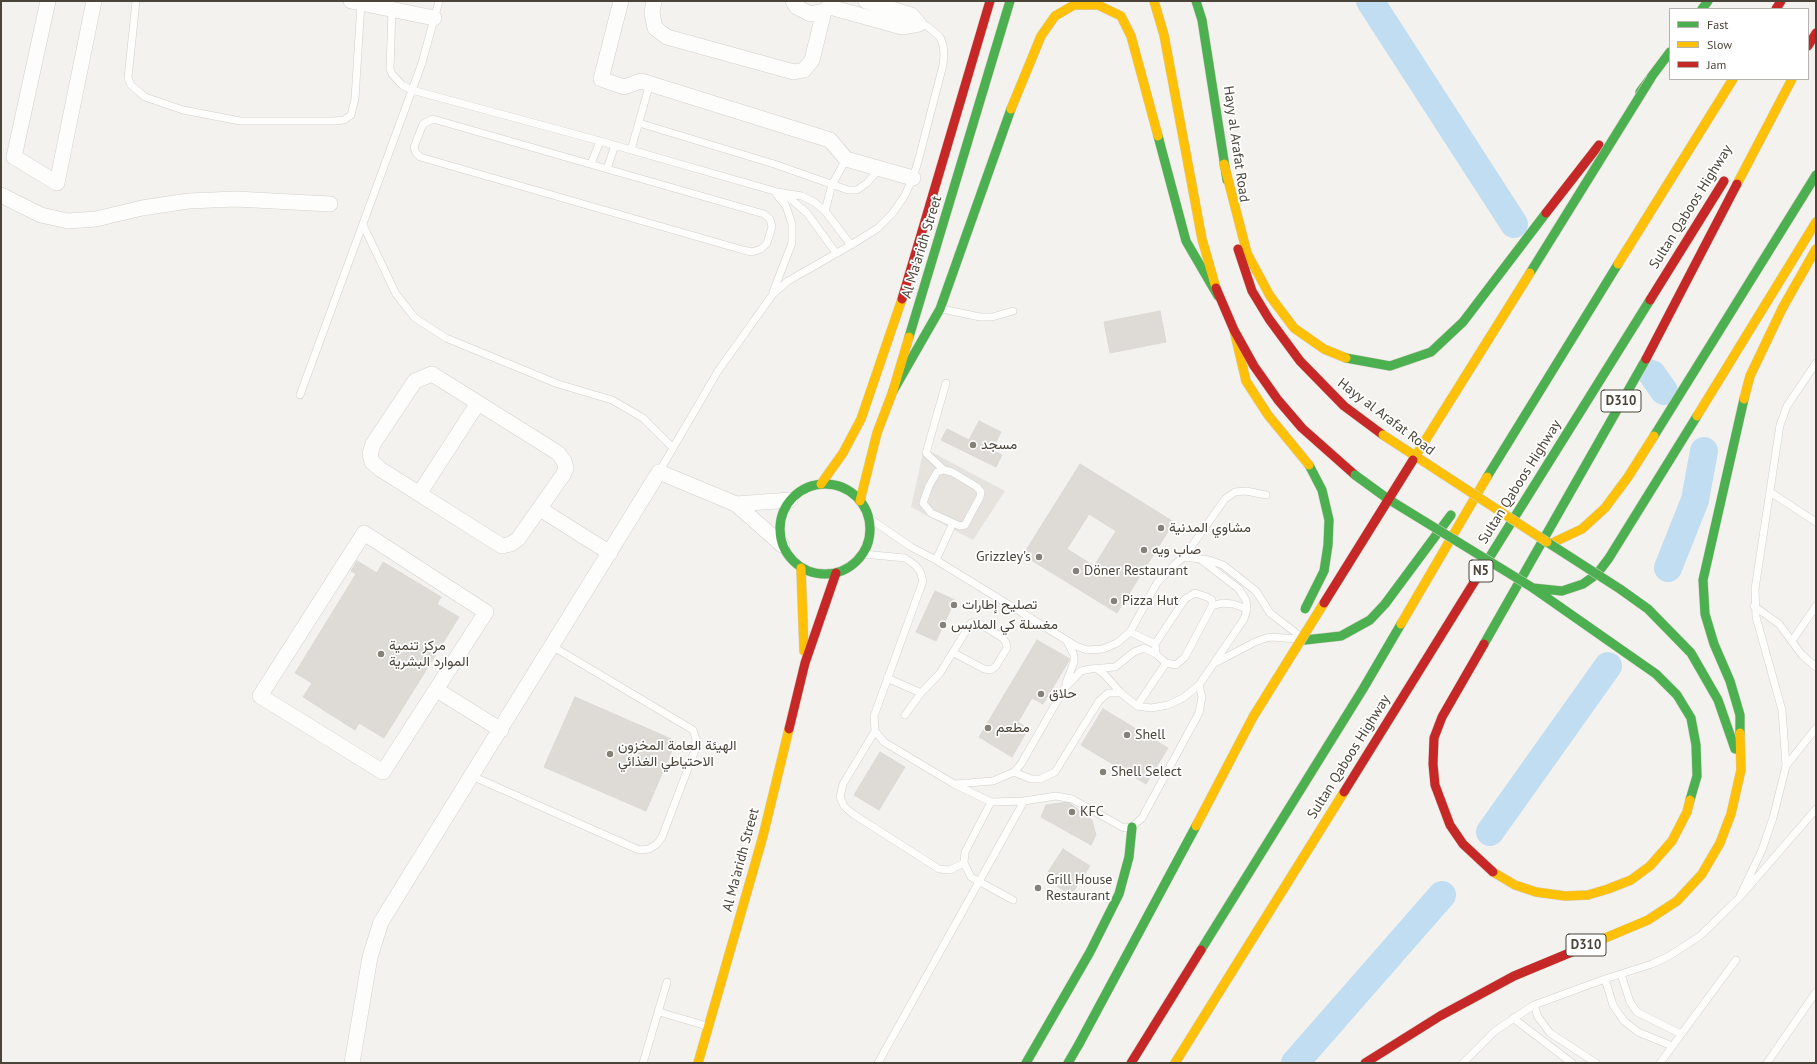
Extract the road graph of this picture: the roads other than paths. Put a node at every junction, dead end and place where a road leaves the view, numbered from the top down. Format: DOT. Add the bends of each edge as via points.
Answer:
graph roads {
  1 [pos="48,1"];
  2 [pos="94,1"];
  3 [pos="136,1"];
  4 [pos="438,1"];
  5 [pos="621,1"];
  6 [pos="654,1"];
  7 [pos="793,1"];
  8 [pos="866,1"];
  9 [pos="990,1"];
  10 [pos="1010,1"];
  11 [pos="1154,1"];
  12 [pos="1196,1"];
  13 [pos="356,2"];
  14 [pos="829,6"];
  15 [pos="392,9"];
  16 [pos="434,18"];
  17 [pos="919,24"];
  18 [pos="1815,35"];
  19 [pos="1809,45"];
  20 [pos="1669,53"];
  21 [pos="1651,78"];
  22 [pos="1732,80"];
  23 [pos="1787,80"];
  24 [pos="1791,80"];
  25 [pos="650,84"];
  26 [pos="412,90"];
  27 [pos="639,123"];
  28 [pos="600,140"];
  29 [pos="615,145"];
  30 [pos="1745,147"];
  31 [pos="631,150"];
  32 [pos="846,158"];
  33 [pos="591,164"];
  34 [pos="1224,164"];
  35 [pos="880,168"];
  36 [pos="607,169"];
  37 [pos="1728,174"];
  38 [pos="1816,175"];
  39 [pos="913,178"];
  40 [pos="832,185"];
  41 [pos="774,192"];
  42 [pos="1,195"];
  43 [pos="330,204"];
  44 [pos="824,211"];
  45 [pos="1816,222"];
  46 [pos="363,225"];
  47 [pos="851,245"];
  48 [pos="1816,249"];
  49 [pos="836,253"];
  50 [pos="773,294"];
  51 [pos="1218,296"];
  52 [pos="940,309"];
  53 [pos="1013,312"];
  54 [pos="1234,330"];
  55 [pos="1816,364"];
  56 [pos="946,383"];
  57 [pos="893,391"];
  58 [pos="300,395"];
  59 [pos="478,404"];
  60 [pos="1505,446"];
  61 [pos="673,448"];
  62 [pos="1416,458"];
  63 [pos="944,470"];
  64 [pos="659,472"];
  65 [pos="821,484"];
  66 [pos="1770,492"];
  67 [pos="419,494"];
  68 [pos="1266,495"];
  69 [pos="1388,498"];
  70 [pos="790,500"];
  71 [pos="860,501"];
  72 [pos="736,504"];
  73 [pos="540,509"];
  74 [pos="869,518"];
  75 [pos="1816,522"];
  76 [pos="954,523"];
  77 [pos="1550,544"];
  78 [pos="782,545"];
  79 [pos="610,553"];
  80 [pos="862,554"];
  81 [pos="1184,557"];
  82 [pos="1199,558"];
  83 [pos="936,560"];
  84 [pos="801,568"];
  85 [pos="836,573"];
  86 [pos="1597,574"];
  87 [pos="1533,588"];
  88 [pos="1212,606"];
  89 [pos="1754,606"];
  90 [pos="1816,606"];
  91 [pos="1247,609"];
  92 [pos="1130,632"];
  93 [pos="1305,640"];
  94 [pos="1067,641"];
  95 [pos="1792,641"];
  96 [pos="1155,644"];
  97 [pos="552,646"];
  98 [pos="954,653"];
  99 [pos="1156,654"];
  100 [pos="805,663"];
  101 [pos="1166,663"];
  102 [pos="1214,663"];
  103 [pos="1816,667"];
  104 [pos="1097,669"];
  105 [pos="887,678"];
  106 [pos="1199,685"];
  107 [pos="1064,688"];
  108 [pos="438,690"];
  109 [pos="921,693"];
  110 [pos="1121,693"];
  111 [pos="1137,706"];
  112 [pos="905,714"];
  113 [pos="1253,717"];
  114 [pos="1816,728"];
  115 [pos="501,730"];
  116 [pos="875,731"];
  117 [pos="1786,766"];
  118 [pos="1741,770"];
  119 [pos="1014,772"];
  120 [pos="472,776"];
  121 [pos="954,784"];
  122 [pos="1024,801"];
  123 [pos="991,802"];
  124 [pos="1816,809"];
  125 [pos="1132,827"];
  126 [pos="964,863"];
  127 [pos="979,881"];
  128 [pos="1739,898"];
  129 [pos="1014,900"];
  130 [pos="1736,960"];
  131 [pos="1621,974"];
  132 [pos="1605,979"];
  133 [pos="667,982"];
  134 [pos="1816,992"];
  135 [pos="1534,1005"];
  136 [pos="659,1012"];
  137 [pos="1512,1018"];
  138 [pos="709,1027"];
  139 [pos="1681,1034"];
  140 [pos="1558,1040"];
  141 [pos="1672,1046"];
  142 [pos="1552,1048"];
  143 [pos="352,1063"];
  144 [pos="643,1063"];
  145 [pos="698,1063"];
  146 [pos="878,1063"];
  147 [pos="1026,1063"];
  148 [pos="1068,1063"];
  149 [pos="1131,1063"];
  150 [pos="1175,1063"];
  151 [pos="1365,1063"];
  152 [pos="1463,1063"];
  153 [pos="1572,1063"];
  154 [pos="1596,1063"];
  155 [pos="1660,1063"];
  156 [pos="1767,1063"];
  1 -- 2 [label="street" via="14,158 57,183"];
  3 -- 13 [label="lane" via="128,78 131,85 145,97 183,110 240,121 334,121 344,120 351,115 355,99"];
  4 -- 16 [label="lane"];
  5 -- 25 [label="street" via="601,79 624,87 641,81"];
  6 -- 14 [label="street" via="652,13 655,28 667,37 794,72 804,70 812,60"];
  7 -- 14 [label="street" via="797,7 810,14"];
  8 -- 17 [label="street" via="911,15"];
  9 -- 65 [label="main road, Al Ma'aridh Street" via="895,321 861,419 843,453"];
  10 -- 57 [label="main road, Al Ma'aridh Street"];
  11 -- 51 [label="main road, D310" via="1164,35 1202,239"];
  12 -- 34 [label="main road, Hayy al Arafat Road" via="1213,82"];
  13 -- 15 [label="street"];
  14 -- 17 [label="street" via="902,27"];
  15 -- 16 [label="street"];
  15 -- 26 [label="lane" via="390,69 402,85"];
  16 -- 26 [label="lane"];
  17 -- 39 [label="lane" via="931,28 940,37 944,55"];
  18 -- 19 [label="main road"];
  20 -- 21 [label="main road"];
  21 -- 34 [label="main road" via="1463,322 1431,352 1390,366 1344,357 1324,349 1294,328 1270,296 1248,253"];
  21 -- 62 [label="main road, bridge"];
  22 -- 60 [label="main road, Sultan Qaboos Highway"];
  23 -- 30 [label="main road, Sultan Qaboos Highway"];
  24 -- 87 [label="main road, D310" via="1657,339 1442,717 1434,738 1435,785 1448,820 1463,844 1478,860 1492,872 1515,885 1565,896 1588,895 1631,880 1650,866 1672,841 1687,812 1697,776 1696,745 1691,718 1677,695 1656,674"];
  25 -- 27 [label="lane"];
  25 -- 32 [label="street" via="830,140"];
  26 -- 28 [label="lane"];
  26 -- 46 [label="lane"];
  27 -- 31 [label="lane"];
  27 -- 40 [label="lane" via="774,164"];
  28 -- 29 [label="lane"];
  28 -- 33 [label="lane"];
  29 -- 31 [label="lane"];
  29 -- 36 [label="lane"];
  31 -- 41 [label="lane"];
  32 -- 35 [label="street"];
  32 -- 40 [label="lane"];
  33 -- 36 [label="lane"];
  33 -- 36 [label="lane" via="433,119 423,124 414,147 416,153 426,159 743,250 752,252 761,249 767,243 772,227 770,219 764,214"];
  34 -- 62 [label="main road, Hayy al Arafat Road, bridge" via="1239,256 1252,291 1269,319 1300,360 1344,406"];
  35 -- 39 [label="street"];
  35 -- 40 [label="lane" via="867,184 857,190"];
  37 -- 150 [label="main road, Sultan Qaboos Highway / N5"];
  38 -- 77 [label="main road" via="1628,477 1605,508 1582,529"];
  39 -- 47 [label="lane" via="892,214 878,228"];
  40 -- 44 [label="lane"];
  41 -- 44 [label="lane" via="802,196"];
  41 -- 49 [label="lane" via="792,200 807,213"];
  41 -- 50 [label="lane" via="786,206 792,224 792,243"];
  42 -- 43 [label="street" via="41,215 68,221 96,219 188,201 236,199"];
  44 -- 47 [label="lane"];
  45 -- 86 [label="main road" via="1614,551"];
  46 -- 58 [label="lane"];
  46 -- 61 [label="lane" via="396,294 415,318 446,338 558,384 612,400 643,418"];
  47 -- 49 [label="lane"];
  48 -- 118 [label="main road" via="1783,307 1750,376 1703,580 1705,614 1740,714"];
  49 -- 50 [label="lane" via="788,281"];
  50 -- 61 [label="lane" via="718,371"];
  51 -- 52 [label="main road" via="1186,241 1131,36 1120,16 1098,5 1074,5 1055,16 1041,36 1013,104"];
  51 -- 54 [label="main road, D310"];
  52 -- 53 [label="lane" via="980,317"];
  52 -- 57 [label="main road"];
  54 -- 69 [label="main road, D310, bridge" via="1254,366 1302,428 1355,475"];
  54 -- 113 [label="main road, bridge" via="1246,381 1268,415 1308,464 1322,490 1329,520 1324,571"];
  55 -- 66 [label="lane" via="1792,398 1783,416"];
  56 -- 63 [label="lane" via="926,453"];
  57 -- 71 [label="main road, Al Ma'aridh Street" via="877,433"];
  59 -- 67 [label="street"];
  59 -- 67 [label="street" via="432,374 423,376 415,381 373,444 370,454 372,462"];
  59 -- 73 [label="street" via="558,453 564,461 566,468 563,475"];
  60 -- 93 [label="main road" via="1385,604 1370,620 1341,636"];
  60 -- 149 [label="main road, Sultan Qaboos Highway" via="1363,689"];
  61 -- 64 [label="lane"];
  62 -- 69 [label="main road, bridge"];
  62 -- 77 [label="main road, Hayy al Arafat Road, bridge"];
  63 -- 76 [label="lane" via="937,472 923,503 932,513"];
  63 -- 76 [label="lane" via="952,472 981,492 965,525"];
  64 -- 72 [label="street"];
  64 -- 79 [label="street"];
  65 -- 70 [label="main road" via="810,486"];
  65 -- 71 [label="main road" via="843,488 853,493"];
  66 -- 75 [label="lane"];
  66 -- 89 [label="lane"];
  67 -- 73 [label="street" via="502,546 518,539"];
  68 -- 81 [label="lane" via="1246,491 1235,492 1225,499"];
  69 -- 87 [label="main road, D310, bridge"];
  69 -- 113 [label="main road, bridge"];
  70 -- 72 [label="street"];
  70 -- 78 [label="main road" via="780,521"];
  71 -- 74 [label="main road"];
  72 -- 78 [label="street"];
  73 -- 79 [label="street"];
  74 -- 80 [label="main road" via="869,537"];
  74 -- 83 [label="lane" via="911,547"];
  76 -- 83 [label="lane"];
  77 -- 86 [label="main road, Hayy al Arafat Road, bridge"];
  78 -- 84 [label="main road" via="793,562"];
  79 -- 97 [label="street"];
  80 -- 85 [label="main road" via="855,563"];
  80 -- 105 [label="lane" via="904,558 920,571 923,581"];
  81 -- 82 [label="lane"];
  81 -- 92 [label="lane" via="1157,583"];
  82 -- 91 [label="lane" via="1239,589 1246,600"];
  82 -- 93 [label="lane" via="1223,565 1240,578 1256,591 1270,613"];
  83 -- 94 [label="lane"];
  84 -- 85 [label="main road" via="818,574"];
  84 -- 100 [label="main road, Al Ma'aridh Street"];
  85 -- 100 [label="main road, Al Ma'aridh Street"];
  86 -- 87 [label="main road" via="1582,584 1562,591"];
  86 -- 118 [label="main road, Hayy al Arafat Road, bridge" via="1648,609 1691,653 1718,700"];
  88 -- 91 [label="lane" via="1222,603"];
  88 -- 96 [label="lane" via="1212,600 1195,592 1185,599"];
  88 -- 101 [label="lane" via="1185,658 1176,665"];
  89 -- 95 [label="lane" via="1778,624"];
  89 -- 117 [label="lane" via="1782,710"];
  90 -- 95 [label="lane"];
  91 -- 102 [label="lane" via="1244,619"];
  92 -- 94 [label="lane" via="1117,643 1103,649 1087,650"];
  92 -- 96 [label="lane"];
  93 -- 102 [label="lane" via="1269,637"];
  94 -- 107 [label="lane" via="1074,655 1074,662"];
  95 -- 103 [label="lane" via="1802,655"];
  96 -- 99 [label="lane"];
  97 -- 115 [label="street"];
  97 -- 120 [label="lane" via="693,730 696,739 695,750 662,838 649,849 639,850"];
  98 -- 98 [label="lane" via="984,669 991,670 1007,648 1003,638 977,622 971,623 967,628"];
  98 -- 109 [label="lane"];
  99 -- 101 [label="lane"];
  99 -- 104 [label="lane" via="1144,648 1134,652 1115,667"];
  100 -- 138 [label="main road, Al Ma'aridh Street" via="763,836"];
  101 -- 111 [label="lane"];
  102 -- 106 [label="lane"];
  104 -- 107 [label="lane" via="1081,671"];
  104 -- 110 [label="lane"];
  105 -- 109 [label="lane"];
  105 -- 116 [label="lane" via="874,716"];
  106 -- 111 [label="lane" via="1183,698 1168,704 1151,708"];
  106 -- 125 [label="lane" via="1202,697 1199,714 1142,818"];
  107 -- 119 [label="lane"];
  108 -- 108 [label="street" via="383,772 260,696 364,532 486,612"];
  108 -- 115 [label="street"];
  109 -- 112 [label="lane"];
  110 -- 111 [label="lane"];
  110 -- 119 [label="lane" via="1108,694 1099,701 1055,772 1040,779 1031,779"];
  113 -- 148 [label="main road, bridge"];
  114 -- 117 [label="lane"];
  115 -- 120 [label="street"];
  116 -- 121 [label="lane" via="884,742"];
  116 -- 126 [label="lane" via="842,784 840,797 844,806 939,869 950,870"];
  117 -- 128 [label="lane" via="1762,850"];
  118 -- 151 [label="main road, D310" via="1731,814 1720,843 1702,874 1677,901 1648,920 1514,976 1440,1016"];
  119 -- 121 [label="lane" via="993,781"];
  120 -- 143 [label="street" via="381,922 370,957"];
  121 -- 123 [label="lane"];
  122 -- 123 [label="lane"];
  122 -- 125 [label="lane" via="1056,796 1072,799 1124,828"];
  122 -- 127 [label="lane"];
  123 -- 126 [label="lane" via="965,852"];
  124 -- 128 [label="lane"];
  125 -- 147 [label="main road" via="1129,857 1119,894 1090,952"];
  126 -- 127 [label="lane" via="971,876"];
  127 -- 129 [label="lane"];
  127 -- 146 [label="lane"];
  128 -- 131 [label="lane" via="1700,936 1685,946 1652,964"];
  130 -- 139 [label="lane"];
  131 -- 132 [label="lane"];
  131 -- 139 [label="lane" via="1630,1002 1637,1012"];
  132 -- 135 [label="lane"];
  132 -- 141 [label="lane" via="1613,1005 1624,1021 1638,1032"];
  133 -- 136 [label="lane"];
  134 -- 156 [label="lane"];
  135 -- 137 [label="lane"];
  135 -- 140 [label="lane" via="1543,1025"];
  136 -- 138 [label="lane"];
  136 -- 144 [label="lane"];
  137 -- 142 [label="lane"];
  137 -- 152 [label="lane" via="1490,1035"];
  138 -- 145 [label="main road, Al Ma'aridh Street"];
  139 -- 141 [label="lane"];
  140 -- 142 [label="lane"];
  140 -- 154 [label="lane"];
  141 -- 155 [label="lane"];
  142 -- 153 [label="lane"];
}
